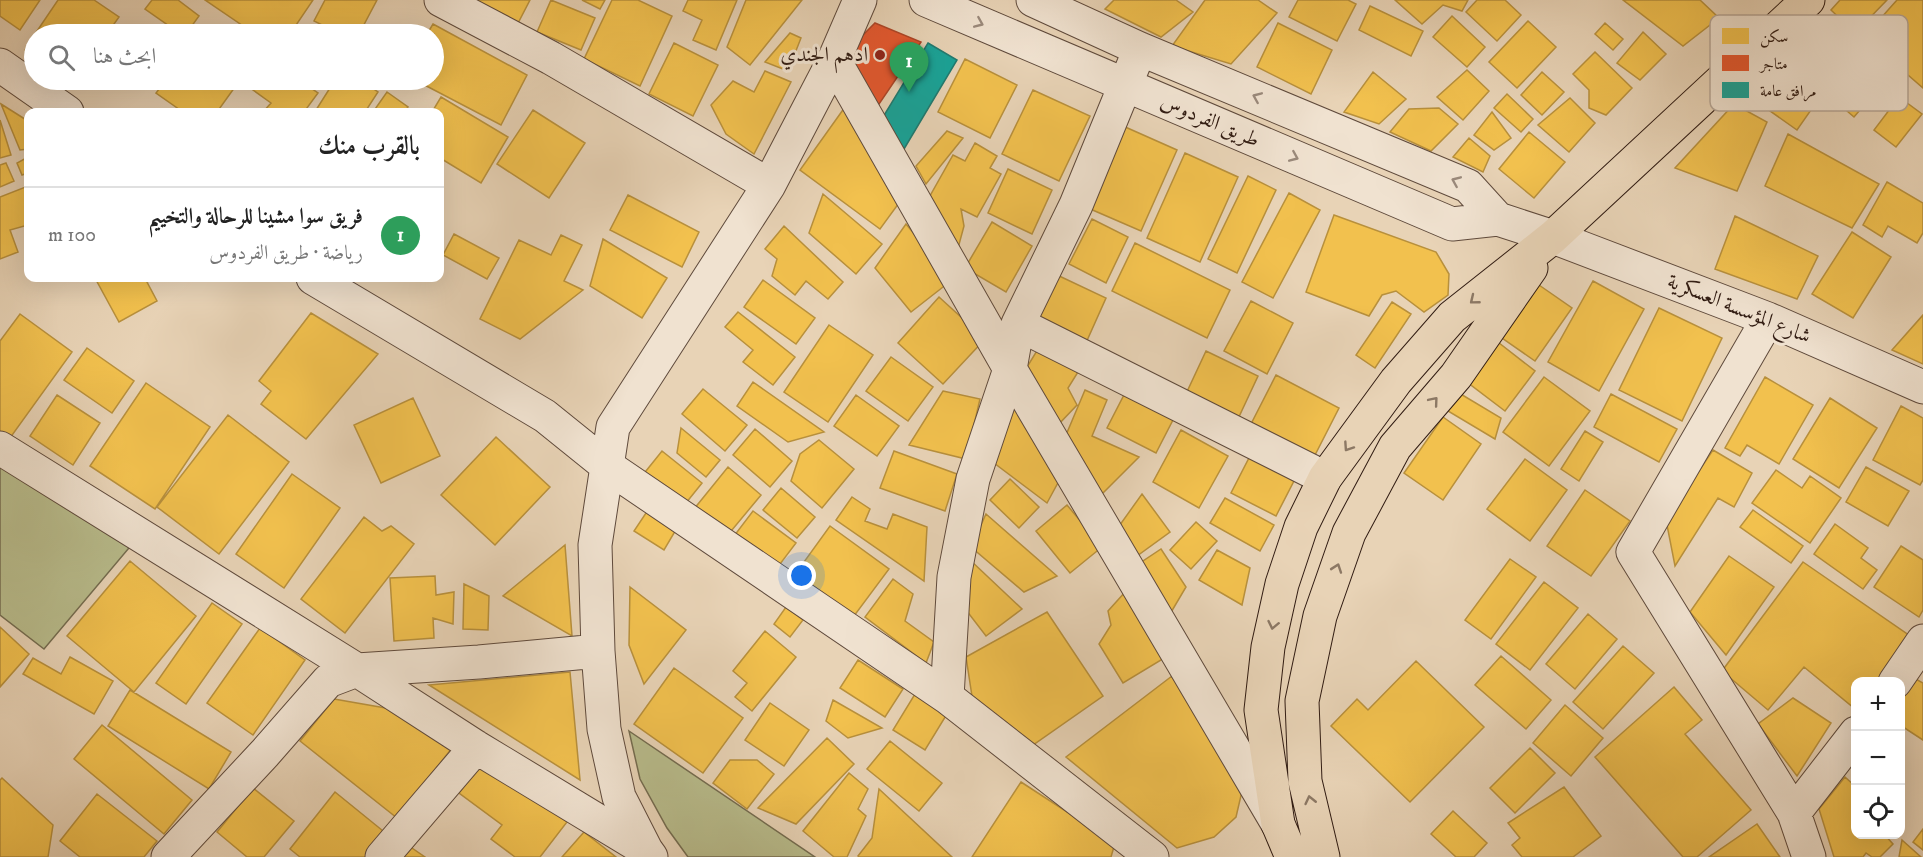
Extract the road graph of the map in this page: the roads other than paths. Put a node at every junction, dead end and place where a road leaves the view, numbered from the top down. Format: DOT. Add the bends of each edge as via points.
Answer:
graph roads {
  1 [pos="441,0"];
  2 [pos="860,0"];
  3 [pos="926,0"];
  4 [pos="1033,0"];
  5 [pos="1808,0"];
  6 [pos="1080,9"];
  7 [pos="1792,15"];
  8 [pos="1140,49"];
  9 [pos="834,60"];
  10 [pos="0,65"];
  11 [pos="24,82"];
  12 [pos="1124,85"];
  13 [pos="36,90"];
  14 [pos="1710,91"];
  15 [pos="61,108"];
  16 [pos="769,185"];
  17 [pos="1498,219"];
  18 [pos="1553,237"];
  19 [pos="320,282"];
  20 [pos="1768,319"];
  21 [pos="1018,324"];
  22 [pos="1010,369"];
  23 [pos="1923,387"];
  24 [pos="0,448"];
  25 [pos="607,466"];
  26 [pos="1325,478"];
  27 [pos="598,651"];
  28 [pos="357,670"];
  29 [pos="948,697"];
  30 [pos="1851,739"];
  31 [pos="476,747"];
  32 [pos="1794,813"];
  33 [pos="1278,824"];
  34 [pos="649,853"];
  35 [pos="168,857"];
  36 [pos="382,857"];
  37 [pos="1152,857"];
  38 [pos="1312,857"];
  39 [pos="1809,857"];
  1 -- 16 [label="street" via="551,58"];
  2 -- 9 [label="street"];
  3 -- 12 [label="street, طريق الفردوس, one-way"];
  4 -- 6 [label="street, طريق الفردوس"];
  5 -- 7 [label="main road"];
  6 -- 8 [label="street, طريق الفردوس"];
  8 -- 12 [label="street"];
  17 -- 8 [label="street, طريق الفردوس, one-way" via="1468,186"];
  9 -- 16 [label="street"];
  9 -- 22 [label="street"];
  10 -- 11 [label="street"];
  12 -- 17 [label="street, طريق الفردوس, one-way" via="1452,224"];
  12 -- 21 [label="street" via="1076,206"];
  13 -- 15 [label="street"];
  14 -- 18 [label="main road"];
  16 -- 25 [label="street" via="613,427"];
  17 -- 18 [label="street, طريق الفردوس"];
  18 -- 20 [label="street, شارع المؤسسة العسكرية"];
  18 -- 26 [label="main road, one-way" via="1452,317 1396,381"];
  38 -- 18 [label="main road, one-way" via="1302,701 1320,616 1349,533 1395,447 1456,376"];
  19 -- 25 [label="street" via="545,416"];
  20 -- 23 [label="street, شارع المؤسسة العسكرية"];
  20 -- 32 [label="street" via="1633,552"];
  21 -- 22 [label="street"];
  21 -- 26 [label="street"];
  22 -- 29 [label="street" via="973,479 954,577"];
  22 -- 33 [label="street"];
  24 -- 28 [label="street"];
  25 -- 27 [label="street" via="595,546"];
  25 -- 29 [label="street"];
  26 -- 33 [label="main road, one-way" via="1301,526 1282,584 1268,647 1261,710"];
  27 -- 28 [label="street"];
  27 -- 34 [label="street" via="604,729 619,797"];
  28 -- 31 [label="street"];
  28 -- 35 [label="street" via="328,681"];
  29 -- 37 [label="street"];
  30 -- 32 [label="street"];
  31 -- 34 [label="street"];
  31 -- 36 [label="street"];
  32 -- 39 [label="street"];
  33 -- 38 [label="main road"];
}
